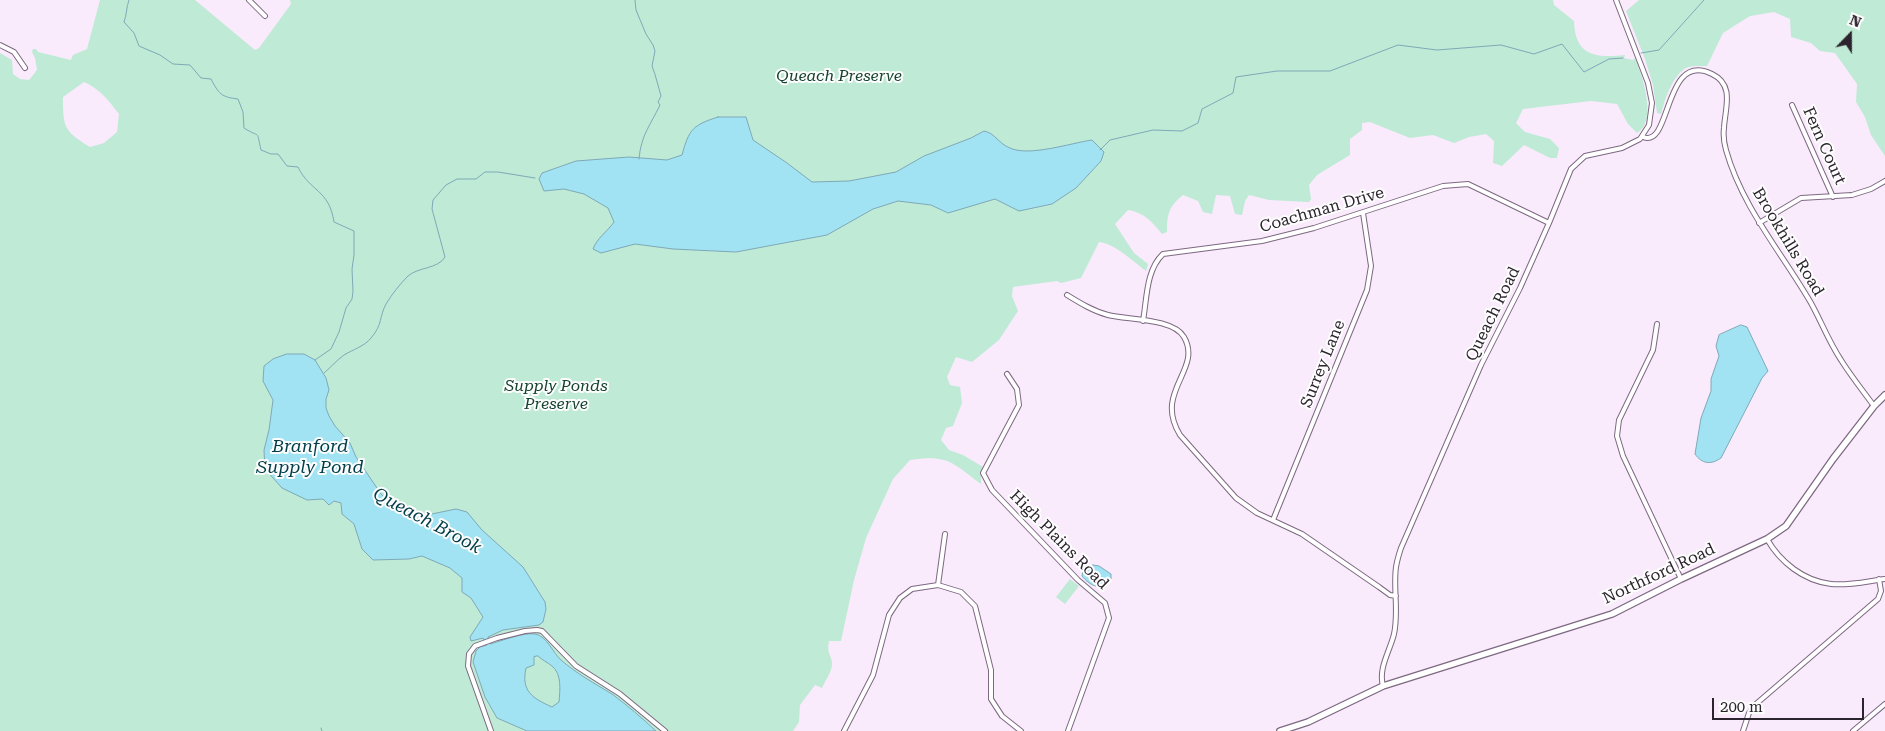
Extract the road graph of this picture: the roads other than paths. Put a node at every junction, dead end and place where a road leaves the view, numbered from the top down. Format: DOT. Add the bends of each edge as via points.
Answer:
graph roads {
  1 [pos="249,0"];
  2 [pos="1616,0"];
  3 [pos="265,16"];
  4 [pos="0,45"];
  5 [pos="25,68"];
  6 [pos="1792,105"];
  7 [pos="1643,137"];
  8 [pos="1885,181"];
  9 [pos="1833,197"];
  10 [pos="1363,213"];
  11 [pos="1759,223"];
  12 [pos="1549,224"];
  13 [pos="1067,295"];
  14 [pos="1144,321"];
  15 [pos="1657,324"];
  16 [pos="1007,374"];
  17 [pos="1885,395"];
  18 [pos="1874,406"];
  19 [pos="1273,520"];
  20 [pos="945,534"];
  21 [pos="1767,539"];
  22 [pos="1885,578"];
  23 [pos="1681,579"];
  24 [pos="1879,579"];
  25 [pos="938,585"];
  26 [pos="1396,596"];
  27 [pos="1383,686"];
  28 [pos="1885,704"];
  29 [pos="491,731"];
  30 [pos="664,731"];
  31 [pos="844,731"];
  32 [pos="1021,731"];
  33 [pos="1068,731"];
  34 [pos="1280,731"];
  35 [pos="1743,731"];
  36 [pos="1853,731"];
  1 -- 3 [label="street"];
  2 -- 7 [label="street" via="1651,94 1651,119"];
  4 -- 5 [label="street" via="14,52"];
  6 -- 9 [label="street, Fern Court"];
  7 -- 11 [label="street, Brookhills Road" via="1652,138 1658,132 1674,89 1684,75 1700,71 1713,74 1721,80 1728,96 1723,134 1727,153"];
  7 -- 12 [label="street, Queach Road" via="1631,144 1579,160 1568,174"];
  8 -- 9 [label="street" via="1852,195"];
  9 -- 11 [label="street" via="1801,198"];
  10 -- 12 [label="street, Coachman Drive" via="1443,186 1468,184"];
  10 -- 14 [label="street, Coachman Drive" via="1262,242 1164,254 1151,270"];
  10 -- 19 [label="street, Surrey Lane" via="1371,266 1367,290"];
  11 -- 18 [label="street, Brookhills Road" via="1810,302 1840,359"];
  12 -- 26 [label="street, Queach Road" via="1404,539 1396,568"];
  13 -- 14 [label="street" via="1107,315"];
  14 -- 19 [label="street" via="1178,330 1186,342 1188,359 1171,406 1174,426 1236,498"];
  15 -- 23 [label="street" via="1652,350 1619,420 1617,436 1623,456"];
  16 -- 33 [label="street, High Plains Road" via="1017,389 1019,405 983,473 984,477 992,490 1078,580 1105,603 1109,618"];
  17 -- 18 [label="street, Northford Road"];
  18 -- 21 [label="street, Northford Road" via="1786,526"];
  19 -- 26 [label="street" via="1302,534"];
  20 -- 25 [label="street"];
  21 -- 23 [label="street, Northford Road"];
  21 -- 24 [label="street" via="1783,561 1820,582 1844,584"];
  22 -- 24 [label="street"];
  23 -- 27 [label="street, Northford Road" via="1612,614"];
  24 -- 35 [label="street" via="1881,591 1878,598 1756,704"];
  25 -- 31 [label="street" via="912,589 900,598 889,615 873,675"];
  25 -- 32 [label="street" via="961,592 975,606 991,670 991,699 1002,716"];
  26 -- 27 [label="street, Queach Road" via="1394,633 1380,676"];
  27 -- 34 [label="street, Northford Road" via="1308,722"];
  28 -- 36 [label="street"];
  29 -- 30 [label="street" via="468,666 471,650 525,631 542,631 571,662 620,694"];
}
